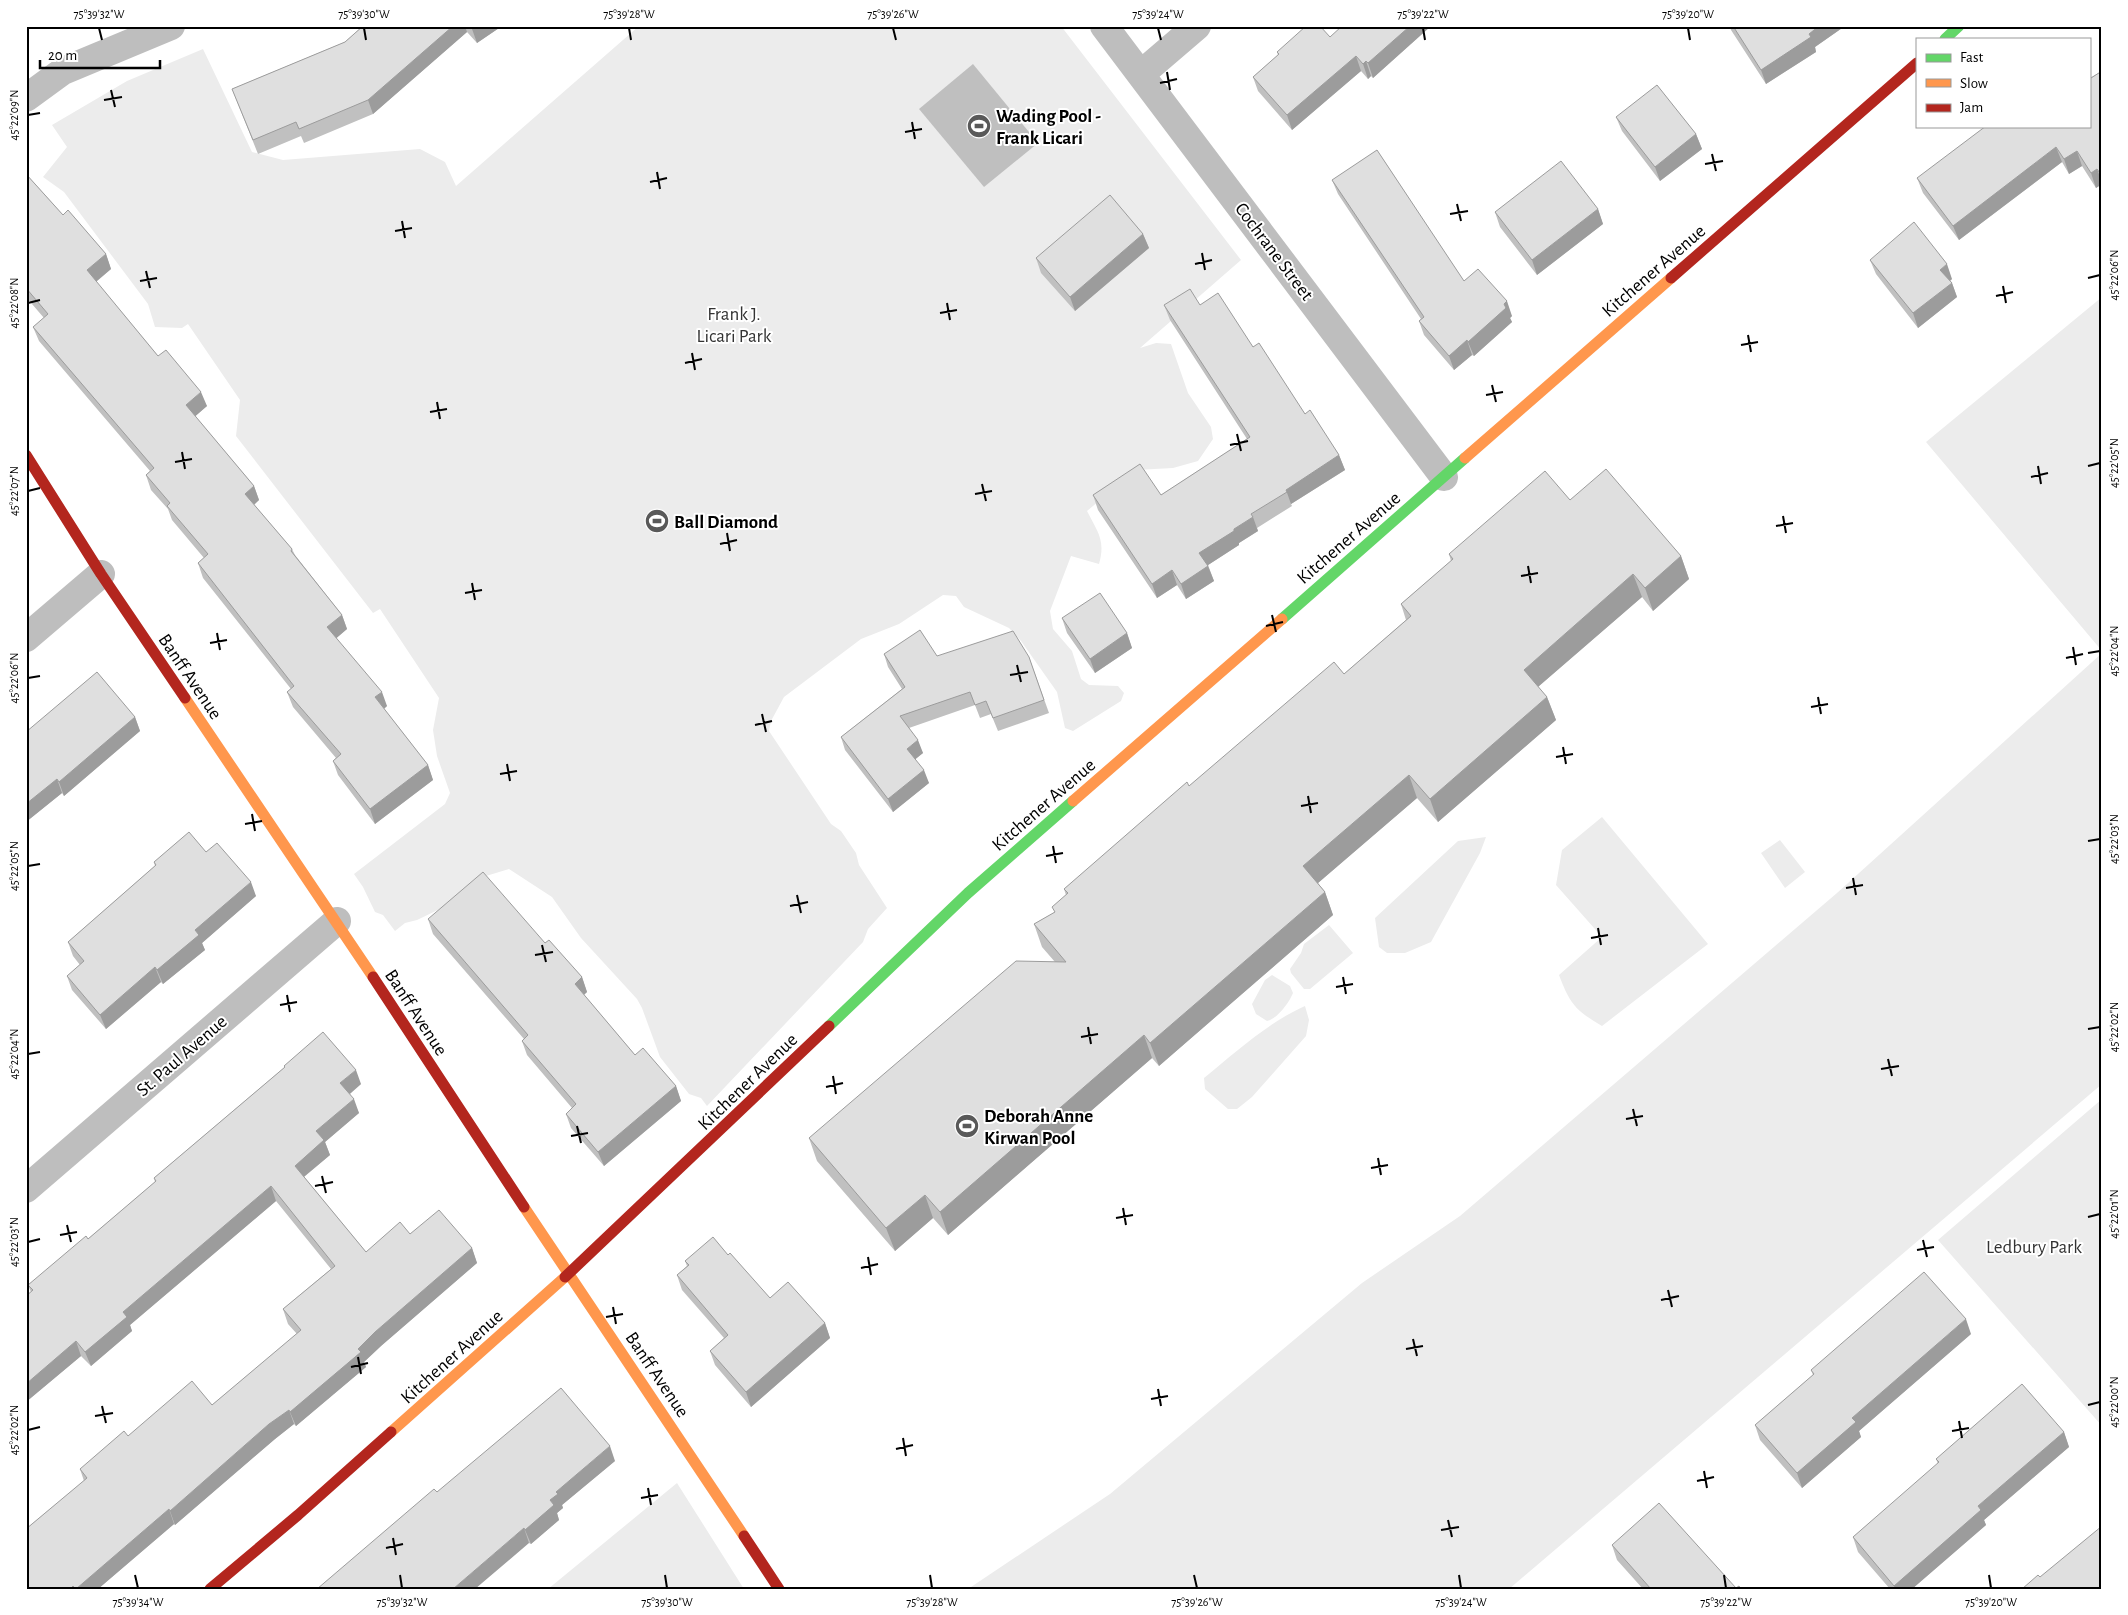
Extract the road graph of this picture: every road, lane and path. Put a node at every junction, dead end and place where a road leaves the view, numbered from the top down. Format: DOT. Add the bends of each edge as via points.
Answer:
graph roads {
  1 [pos="171,26"];
  2 [pos="1104,26"];
  3 [pos="1197,26"];
  4 [pos="1959,26"];
  5 [pos="1946,38"];
  6 [pos="1916,64"];
  7 [pos="1141,74"];
  8 [pos="26,98"];
  9 [pos="26,455"];
  10 [pos="1444,477"];
  11 [pos="101,574"];
  12 [pos="26,638"];
  13 [pos="337,921"];
  14 [pos="26,1190"];
  15 [pos="568,1273"];
  16 [pos="210,1589"];
  17 [pos="779,1589"];
  1 -- 8 [label="street" via="63,71"];
  2 -- 7 [label="street, Cochrane Street"];
  3 -- 7 [label="street"];
  4 -- 5 [label="street"];
  6 -- 10 [label="street, Kitchener Avenue"];
  7 -- 10 [label="street, Cochrane Street"];
  9 -- 11 [label="street, Banff Avenue"];
  10 -- 15 [label="street, Kitchener Avenue" via="968,893"];
  11 -- 12 [label="street"];
  11 -- 13 [label="street, Banff Avenue"];
  13 -- 14 [label="street, St. Paul Avenue"];
  13 -- 15 [label="street, Banff Avenue"];
  15 -- 16 [label="street, Kitchener Avenue" via="298,1515"];
  15 -- 17 [label="street, Banff Avenue"];
}
